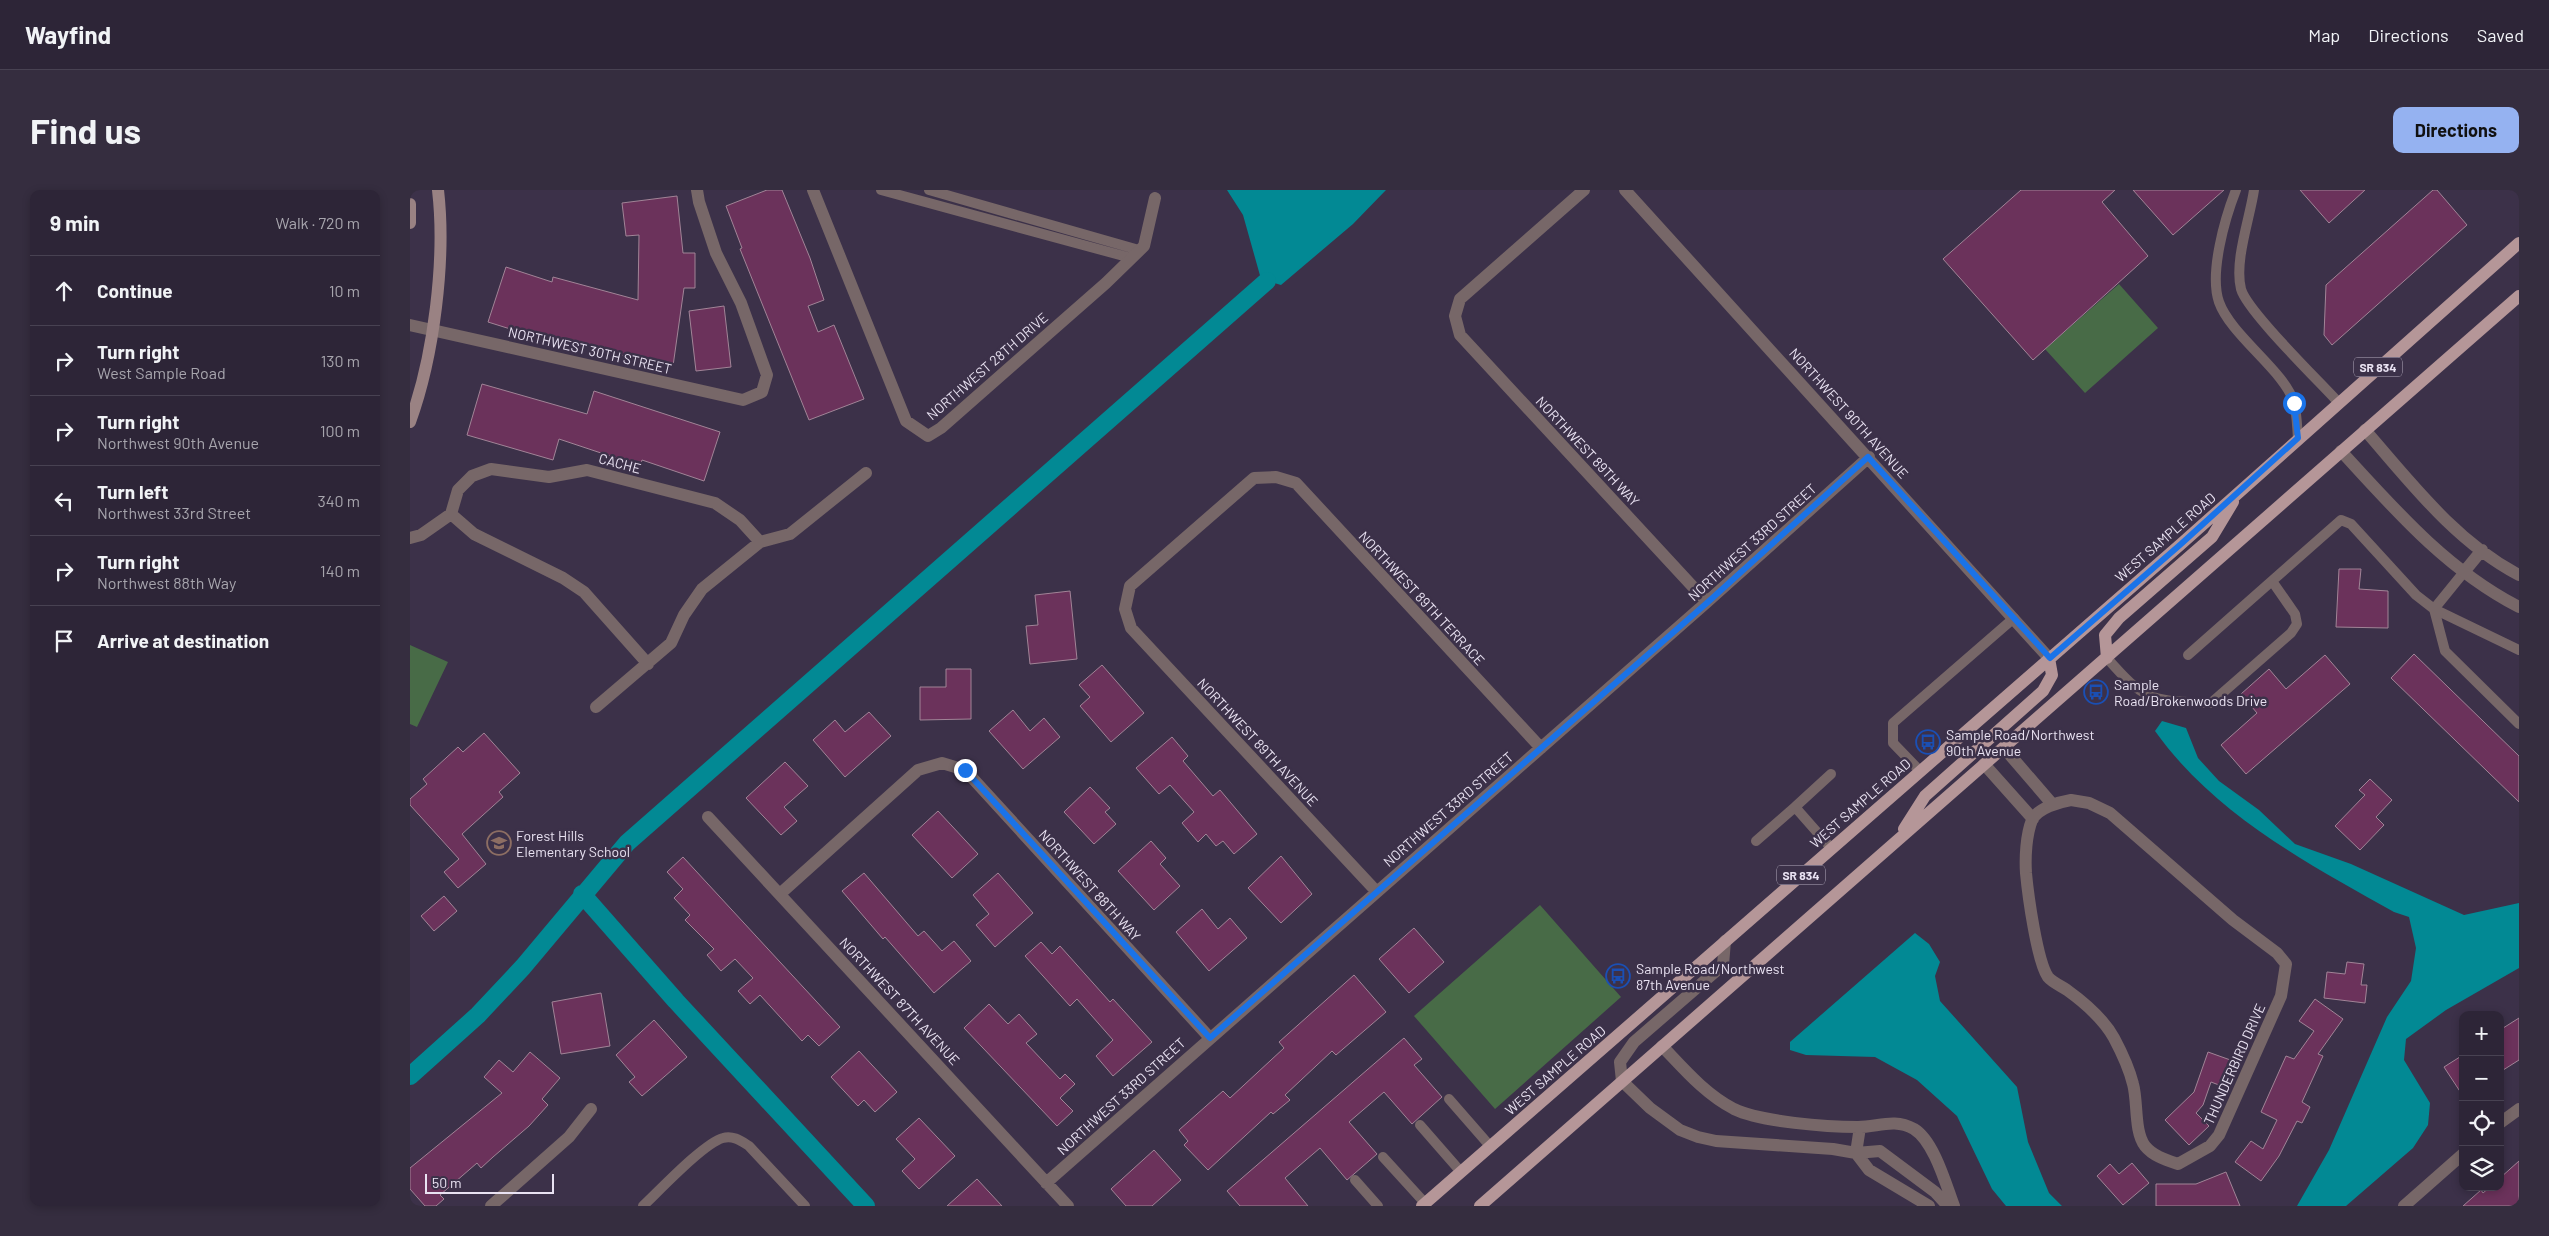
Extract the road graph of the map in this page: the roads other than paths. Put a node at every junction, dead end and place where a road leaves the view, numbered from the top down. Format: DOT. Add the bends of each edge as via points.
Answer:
graph roads {
  1 [pos="438,190"];
  2 [pos="697,190"];
  3 [pos="813,190"];
  4 [pos="880,190"];
  5 [pos="929,190"];
  6 [pos="1584,190"];
  7 [pos="1625,190"];
  8 [pos="2236,190"];
  9 [pos="2254,190"];
  10 [pos="1155,198"];
  11 [pos="410,204"];
  12 [pos="410,223"];
  13 [pos="2519,243"];
  14 [pos="1135,254"];
  15 [pos="2519,296"];
  16 [pos="410,325"];
  17 [pos="432,330"];
  18 [pos="2338,402"];
  19 [pos="410,422"];
  20 [pos="2365,430"];
  21 [pos="2298,438"];
  22 [pos="2341,451"];
  23 [pos="1868,457"];
  24 [pos="866,473"];
  25 [pos="1276,477"];
  26 [pos="2239,492"];
  27 [pos="451,514"];
  28 [pos="410,538"];
  29 [pos="760,542"];
  30 [pos="2482,550"];
  31 [pos="2464,572"];
  32 [pos="2519,575"];
  33 [pos="2272,581"];
  34 [pos="1708,602"];
  35 [pos="2519,606"];
  36 [pos="2434,609"];
  37 [pos="2014,618"];
  38 [pos="2519,650"];
  39 [pos="2188,654"];
  40 [pos="2050,658"];
  41 [pos="2107,658"];
  42 [pos="648,664"];
  43 [pos="596,707"];
  44 [pos="2519,724"];
  45 [pos="1542,748"];
  46 [pos="2004,748"];
  47 [pos="1984,764"];
  48 [pos="1920,771"];
  49 [pos="1832,774"];
  50 [pos="2053,805"];
  51 [pos="1794,807"];
  52 [pos="708,817"];
  53 [pos="2032,819"];
  54 [pos="1898,840"];
  55 [pos="1756,841"];
  56 [pos="1831,848"];
  57 [pos="1376,891"];
  58 [pos="780,893"];
  59 [pos="1725,941"];
  60 [pos="1210,1038"];
  61 [pos="1662,1046"];
  62 [pos="1622,1081"];
  63 [pos="1448,1099"];
  64 [pos="592,1109"];
  65 [pos="2519,1109"];
  66 [pos="2504,1120"];
  67 [pos="1420,1125"];
  68 [pos="1860,1127"];
  69 [pos="1490,1146"];
  70 [pos="1856,1153"];
  71 [pos="1384,1156"];
  72 [pos="2459,1158"];
  73 [pos="1462,1172"];
  74 [pos="1355,1180"];
  75 [pos="1046,1183"];
  76 [pos="1423,1205"];
  77 [pos="492,1206"];
  78 [pos="643,1206"];
  79 [pos="805,1206"];
  80 [pos="1068,1206"];
  81 [pos="1378,1206"];
  82 [pos="1480,1206"];
  83 [pos="1929,1206"];
  84 [pos="1948,1206"];
  85 [pos="1954,1206"];
  86 [pos="2404,1206"];
  1 -- 17 [label="street" via="440,250"];
  2 -- 17 [label="street, NORTHWEST 30TH STREET" via="716,253 741,303 767,375 762,392 743,400"];
  3 -- 14 [label="street, NORTHWEST 28TH DRIVE" via="906,421 928,436 941,428"];
  4 -- 14 [label="lane"];
  5 -- 14 [label="lane"];
  6 -- 34 [label="street, NORTHWEST 89TH WAY" via="1460,299 1455,316 1460,336"];
  7 -- 23 [label="street, NORTHWEST 90TH AVENUE"];
  8 -- 21 [label="lane" via="2217,266 2215,282 2220,303 2236,328 2288,390 2294,403"];
  9 -- 18 [label="lane" via="2240,267 2241,290 2255,312"];
  10 -- 14 [label="street, NORTHWEST 28TH DRIVE" via="1144,246"];
  11 -- 12 [label="street"];
  13 -- 18 [label="main road, WEST SAMPLE ROAD / SR 834"];
  15 -- 20 [label="main road, SR 834"];
  16 -- 17 [label="street, NORTHWEST 30TH STREET"];
  17 -- 19 [label="street"];
  18 -- 21 [label="main road, WEST SAMPLE ROAD / SR 834"];
  20 -- 22 [label="main road, SR 834"];
  20 -- 30 [label="street" via="2426,500"];
  21 -- 26 [label="main road, WEST SAMPLE ROAD / SR 834"];
  22 -- 31 [label="street" via="2403,519"];
  22 -- 41 [label="main road, SR 834"];
  23 -- 34 [label="street, NORTHWEST 33RD STREET"];
  23 -- 37 [label="street, NORTHWEST 90TH AVENUE"];
  24 -- 29 [label="street" via="790,534"];
  25 -- 45 [label="street, NORTHWEST 89TH TERRACE" via="1296,483"];
  25 -- 57 [label="street, NORTHWEST 89TH AVENUE" via="1254,478 1144,573 1130,586 1125,609 1130,628"];
  26 -- 40 [label="main road, WEST SAMPLE ROAD / SR 834"];
  26 -- 41 [label="main road" via="2212,537 2119,618 2105,635"];
  27 -- 28 [label="street" via="421,535"];
  27 -- 29 [label="street, CACHE" via="458,490 472,476 491,469 549,477 586,470 715,503 740,520"];
  27 -- 42 [label="street" via="474,534 563,578 584,592"];
  29 -- 42 [label="street" via="702,589 670,643"];
  30 -- 31 [label="street"];
  30 -- 32 [label="street"];
  31 -- 35 [label="street"];
  31 -- 36 [label="lane"];
  33 -- 36 [label="lane" via="2341,520 2351,524 2416,595"];
  33 -- 39 [label="lane"];
  33 -- 41 [label="lane" via="2295,614 2297,624 2292,633 2211,703 2160,701 2147,697 2132,686"];
  34 -- 45 [label="street, NORTHWEST 33RD STREET"];
  36 -- 38 [label="lane"];
  36 -- 44 [label="lane" via="2445,651"];
  37 -- 40 [label="street, NORTHWEST 90TH AVENUE"];
  37 -- 48 [label="lane" via="1893,724 1893,743"];
  40 -- 48 [label="main road, WEST SAMPLE ROAD / SR 834"];
  40 -- 54 [label="main road" via="2052,675 2043,691 1924,796"];
  41 -- 46 [label="main road, SR 834"];
  42 -- 43 [label="street"];
  45 -- 57 [label="street, NORTHWEST 33RD STREET"];
  46 -- 47 [label="main road, SR 834"];
  46 -- 50 [label="street"];
  47 -- 53 [label="street"];
  47 -- 54 [label="main road, SR 834"];
  48 -- 56 [label="main road, WEST SAMPLE ROAD / SR 834"];
  49 -- 51 [label="lane"];
  50 -- 53 [label="street, THUNDERBIRD DRIVE"];
  50 -- 53 [label="street, THUNDERBIRD DRIVE" via="2071,800 2088,803 2110,813 2286,964 2281,996 2218,1135 2210,1146 2178,1164 2159,1157 2145,1146 2138,1130 2134,1084 2110,1031 2093,1010 2049,978 2040,956 2026,872"];
  51 -- 55 [label="lane"];
  51 -- 56 [label="lane"];
  52 -- 58 [label="street, NORTHWEST 87TH AVENUE"];
  54 -- 61 [label="main road, SR 834"];
  56 -- 59 [label="main road, WEST SAMPLE ROAD / SR 834"];
  57 -- 60 [label="street, NORTHWEST 33RD STREET"];
  58 -- 60 [label="street, NORTHWEST 88TH WAY" via="918,770 942,763 965,770"];
  58 -- 75 [label="street, NORTHWEST 87TH AVENUE"];
  59 -- 62 [label="street" via="1723,965 1634,1042 1620,1062"];
  59 -- 69 [label="main road, WEST SAMPLE ROAD / SR 834"];
  60 -- 75 [label="street, NORTHWEST 33RD STREET"];
  61 -- 62 [label="main road, SR 834"];
  61 -- 68 [label="street" via="1706,1090 1751,1116"];
  62 -- 70 [label="street" via="1667,1122 1698,1138 1834,1148"];
  62 -- 82 [label="main road, SR 834"];
  63 -- 69 [label="lane"];
  64 -- 77 [label="street" via="569,1137"];
  65 -- 66 [label="street"];
  67 -- 73 [label="lane"];
  68 -- 70 [label="street"];
  68 -- 85 [label="street" via="1891,1123 1916,1130 1936,1159"];
  69 -- 73 [label="main road, WEST SAMPLE ROAD / SR 834"];
  70 -- 83 [label="street" via="1869,1170"];
  70 -- 84 [label="street" via="1880,1152 1935,1192"];
  71 -- 76 [label="lane"];
  72 -- 86 [label="street"];
  73 -- 76 [label="main road, WEST SAMPLE ROAD / SR 834"];
  74 -- 81 [label="lane"];
  75 -- 80 [label="street, NORTHWEST 87TH AVENUE"];
  78 -- 79 [label="lane" via="706,1147 724,1137 738,1138 749,1146"];
}
